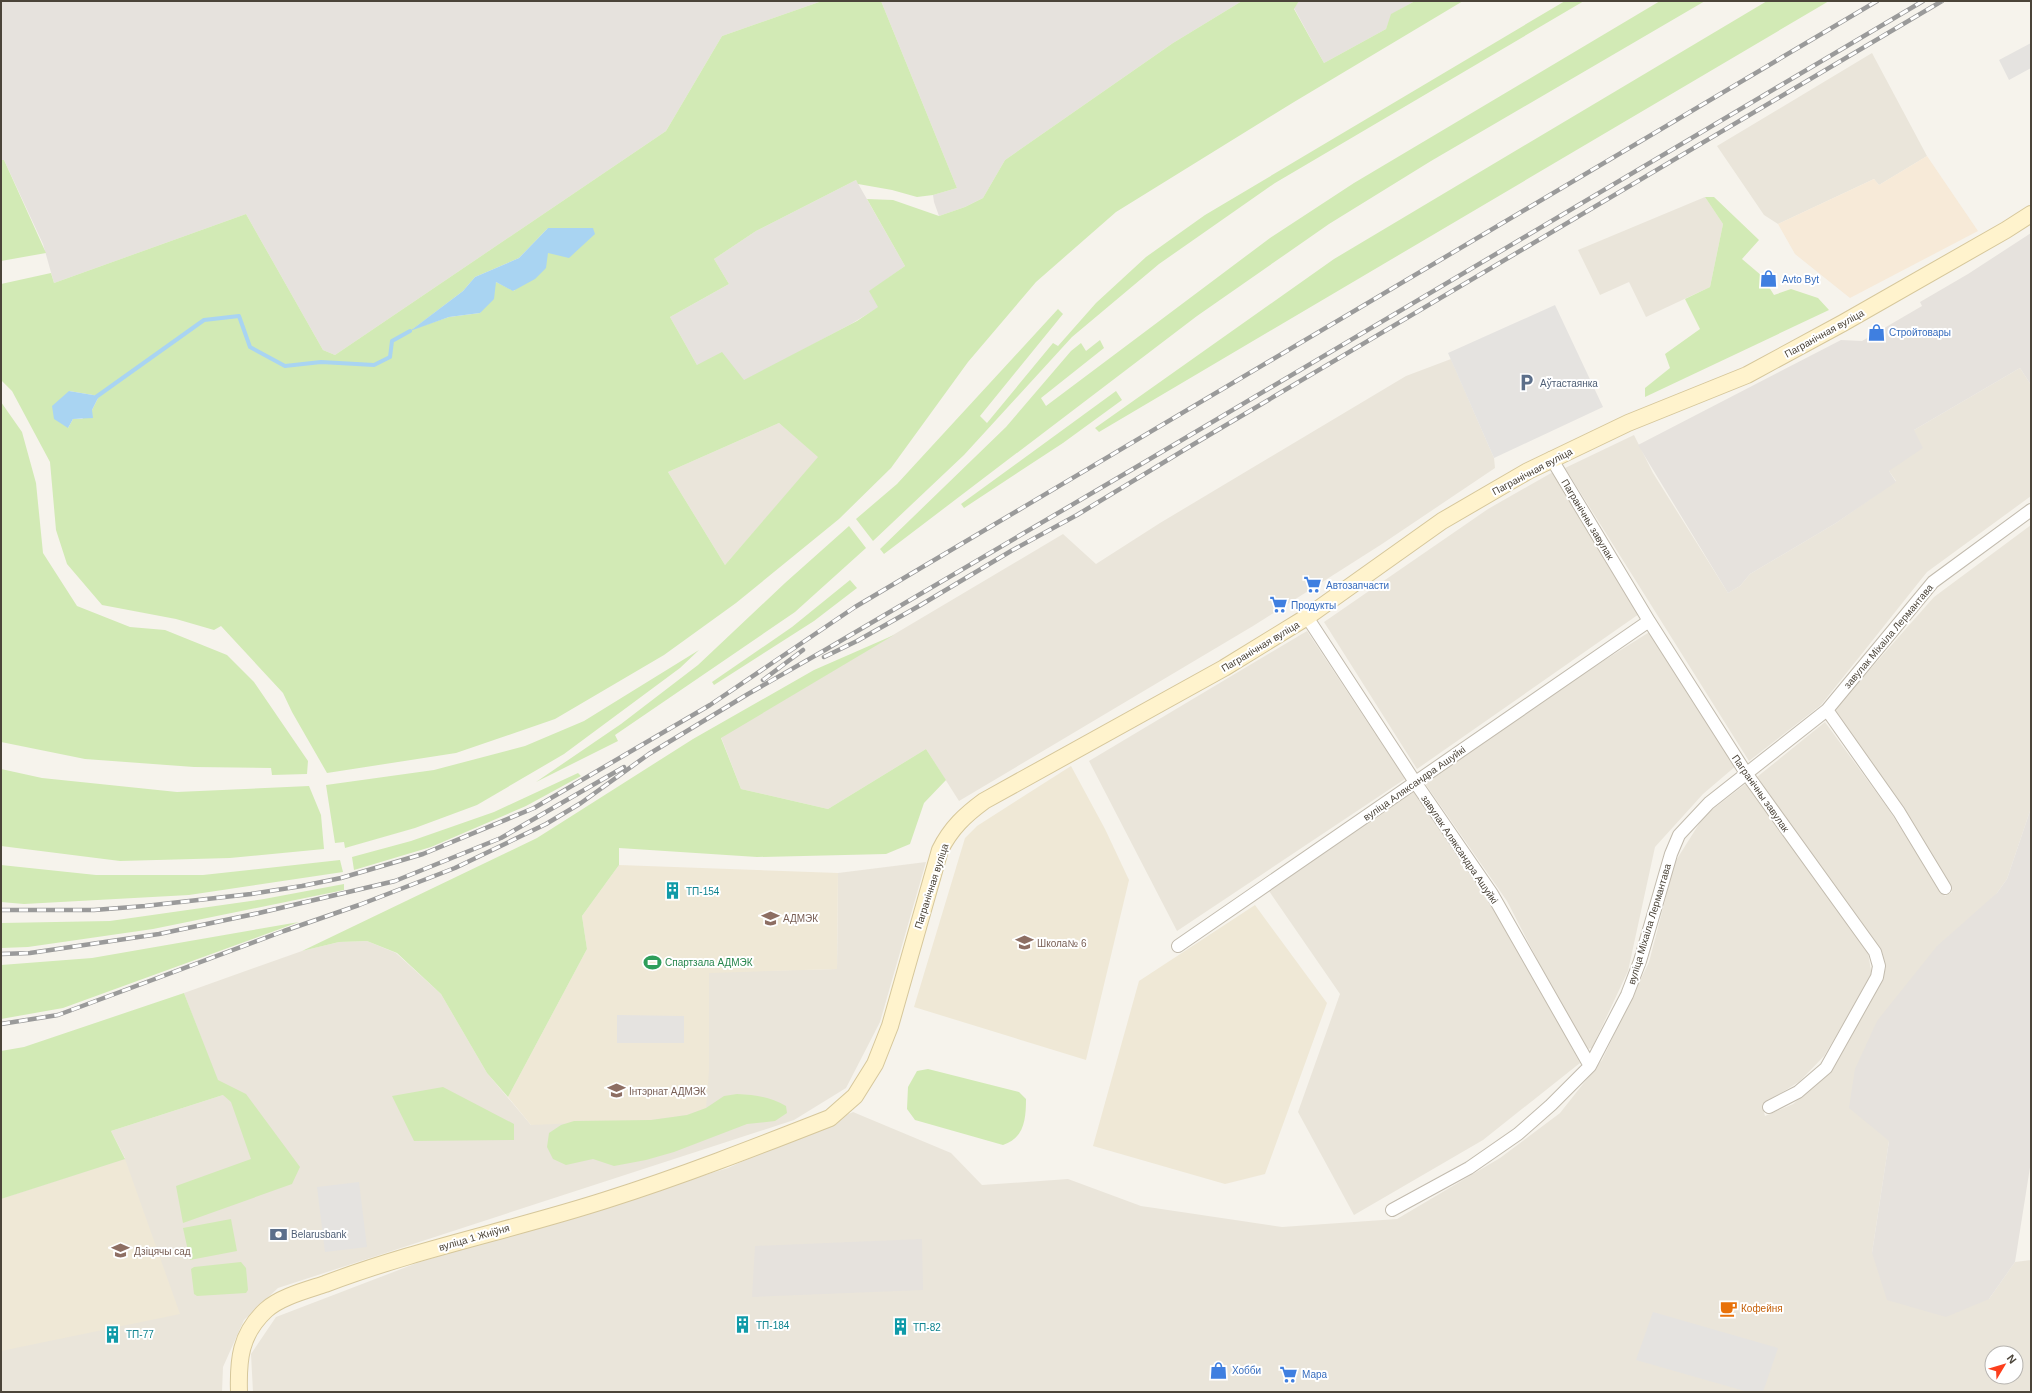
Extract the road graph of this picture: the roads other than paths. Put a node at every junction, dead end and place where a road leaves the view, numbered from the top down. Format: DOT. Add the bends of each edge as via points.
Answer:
graph roads {
  1 [pos="2031,214"];
  2 [pos="1551,458"];
  3 [pos="2031,510"];
  4 [pos="1307,617"];
  5 [pos="1649,621"];
  6 [pos="1827,710"];
  7 [pos="1746,773"];
  8 [pos="1415,782"];
  9 [pos="1945,888"];
  10 [pos="1178,946"];
  11 [pos="1590,1066"];
  12 [pos="1769,1107"];
  13 [pos="770,1141"];
  14 [pos="1392,1210"];
  15 [pos="239,1392"];
  1 -- 2 [label="main road, Пагранічная вуліца" via="1843,323 1747,375 1628,423"];
  2 -- 4 [label="main road, Пагранічная вуліца" via="1442,521"];
  2 -- 5 [label="street, Пагранічны завулак"];
  3 -- 6 [label="street, завулак Міхаіла Лермантава" via="1933,582"];
  4 -- 8 [label="street, завулак Аляксандра Ашуйкі"];
  4 -- 13 [label="main road, Пагранічная вуліца" via="1224,668 984,801 963,816 953,827 940,850 890,1026 876,1064 855,1096 830,1118"];
  5 -- 7 [label="street, Пагранічны завулак"];
  5 -- 8 [label="street, вуліца Аляксандра Ашуйкі"];
  6 -- 7 [label="street, завулак Міхаіла Лермантава"];
  6 -- 9 [label="street" via="1899,812"];
  7 -- 11 [label="street, вуліца Міхаіла Лермантава" via="1709,803 1679,834 1627,995"];
  7 -- 12 [label="street, Пагранічны завулак" via="1875,952 1879,966 1877,977 1826,1068 1798,1092"];
  8 -- 10 [label="street, вуліца Аляксандра Ашуйкі"];
  8 -- 11 [label="street, завулак Аляксандра Ашуйкі" via="1492,894"];
  11 -- 14 [label="street, вуліца Міхаіла Лермантава" via="1552,1105 1518,1134 1469,1168"];
  13 -- 15 [label="main road, вуліца 1 Жніўня" via="606,1200 353,1273 291,1296 266,1309 243,1342 238,1364"];
}
